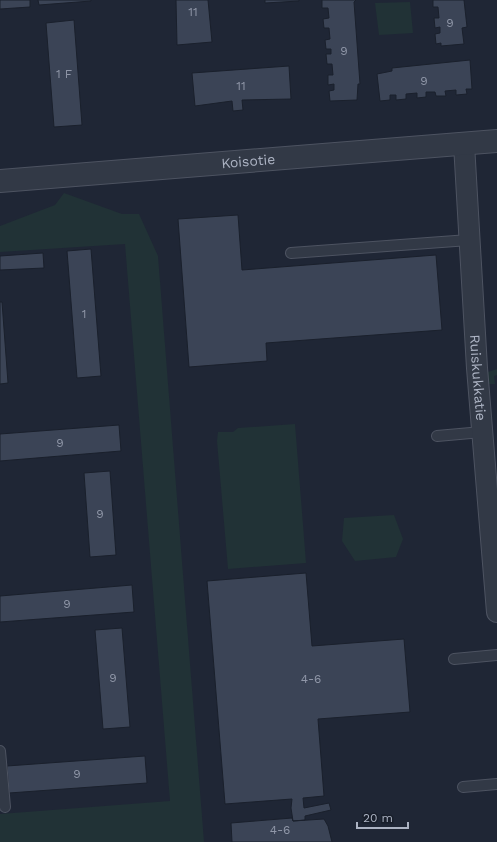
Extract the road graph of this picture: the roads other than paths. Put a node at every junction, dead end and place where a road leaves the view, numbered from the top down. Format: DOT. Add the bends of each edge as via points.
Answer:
graph roads {
  1 [pos="497,142"];
  2 [pos="464,144"];
  3 [pos="0,181"];
  4 [pos="469,240"];
  5 [pos="291,253"];
  6 [pos="482,432"];
  7 [pos="437,436"];
  8 [pos="497,604"];
  9 [pos="497,655"];
  10 [pos="454,660"];
  11 [pos="0,751"];
  12 [pos="497,784"];
  13 [pos="464,786"];
  14 [pos="5,807"];
  1 -- 2 [label="street, Koisotie"];
  2 -- 3 [label="street, Koisotie"];
  2 -- 4 [label="street, Ruiskukkatie"];
  4 -- 5 [label="lane"];
  4 -- 6 [label="street, Ruiskukkatie"];
  6 -- 7 [label="lane"];
  6 -- 8 [label="street, Ruiskukkatie"];
  9 -- 10 [label="lane"];
  11 -- 14 [label="lane"];
  12 -- 13 [label="lane"];
}
